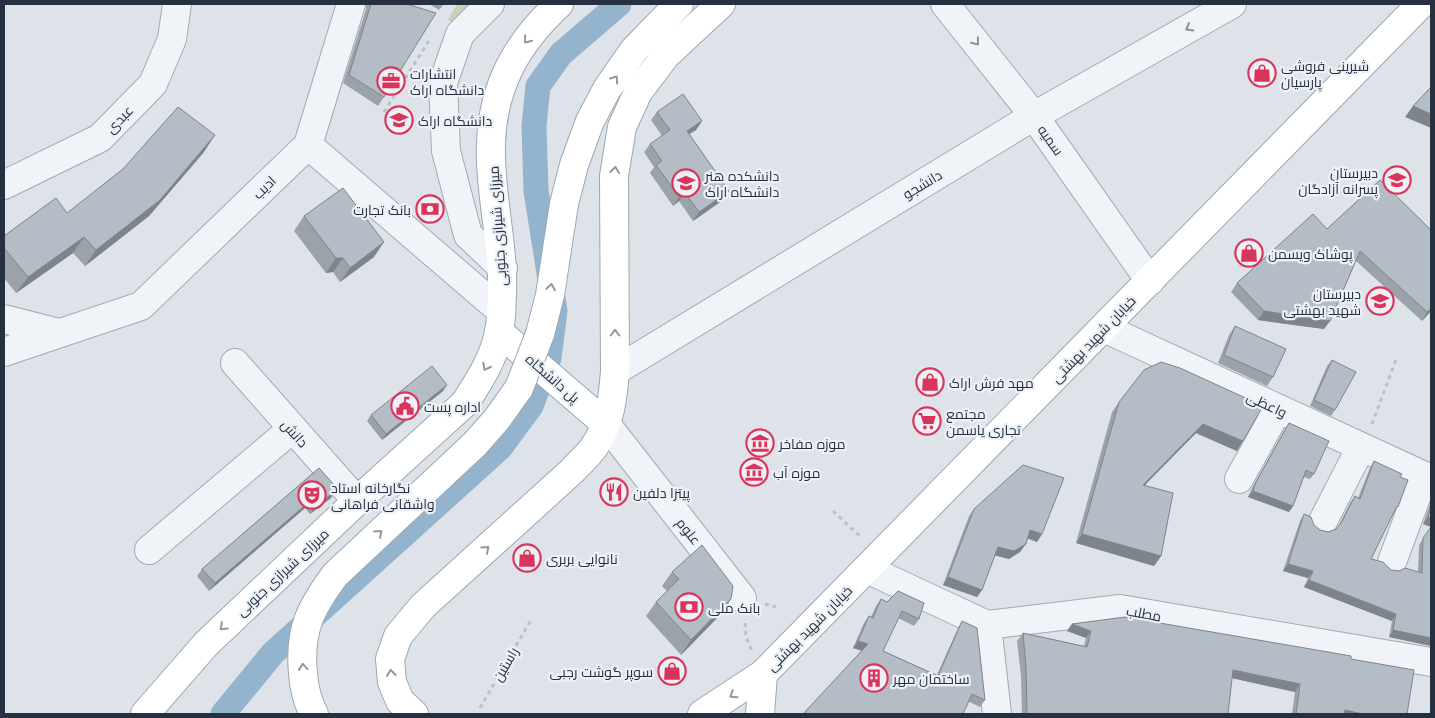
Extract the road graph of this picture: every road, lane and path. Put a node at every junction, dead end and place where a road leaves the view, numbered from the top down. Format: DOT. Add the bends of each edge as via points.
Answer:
graph roads {
  1 [pos="177,4"];
  2 [pos="351,4"];
  3 [pos="490,4"];
  4 [pos="559,4"];
  5 [pos="679,4"];
  6 [pos="720,4"];
  7 [pos="945,4"];
  8 [pos="1421,4"];
  9 [pos="1227,5"];
  10 [pos="435,31"];
  11 [pos="384,112"];
  12 [pos="1034,116"];
  13 [pos="308,145"];
  14 [pos="4,185"];
  15 [pos="503,268"];
  16 [pos="1150,281"];
  17 [pos="4,319"];
  18 [pos="500,321"];
  19 [pos="1104,328"];
  20 [pos="59,333"];
  21 [pos="4,352"];
  22 [pos="1397,356"];
  23 [pos="234,363"];
  24 [pos="615,371"];
  25 [pos="1278,409"];
  26 [pos="606,424"];
  27 [pos="292,429"];
  28 [pos="1366,437"];
  29 [pos="1428,478"];
  30 [pos="1239,479"];
  31 [pos="357,502"];
  32 [pos="833,511"];
  33 [pos="1322,523"];
  34 [pos="149,550"];
  35 [pos="874,562"];
  36 [pos="1392,562"];
  37 [pos="742,598"];
  38 [pos="531,620"];
  39 [pos="987,625"];
  40 [pos="1431,662"];
  41 [pos="763,674"];
  42 [pos="480,708"];
  43 [pos="145,714"];
  44 [pos="314,714"];
  45 [pos="414,714"];
  46 [pos="702,714"];
  47 [pos="760,714"];
  48 [pos="997,714"];
  1 -- 14 [label="street, عبدی" via="172,39 153,84 100,138"];
  2 -- 13 [label="street"];
  3 -- 15 [label="street" via="460,34 443,83 446,151 468,235"];
  4 -- 15 [label="main road, میرزای شیرازی جنوبی, one-way" via="517,53 503,79 494,111 491,144"];
  44 -- 5 [label="main road, one-way, bridge" via="305,692 301,650 303,634 316,600 334,575 475,444 519,388 540,334 550,294 564,204 590,121 634,50"];
  24 -- 6 [label="main road, one-way" via="614,176 622,127 638,92 666,55"];
  7 -- 12 [label="street, سمیه, one-way"];
  8 -- 16 [label="main road, خیابان شهید بهشتی"];
  9 -- 12 [label="street, دانشجو, one-way"];
  10 -- 11 [label="path"];
  12 -- 16 [label="street, سمیه"];
  12 -- 24 [label="street, دانشجو"];
  13 -- 18 [label="street"];
  13 -- 20 [label="street, ادیب" via="141,306"];
  15 -- 18 [label="main road, میرزای شیرازی جنوبی"];
  16 -- 19 [label="main road, خیابان شهید بهشتی"];
  17 -- 20 [label="street"];
  18 -- 26 [label="main road, پل دانشگاه"];
  18 -- 31 [label="main road, میرزای شیرازی جنوبی, one-way" via="491,358 465,403"];
  19 -- 25 [label="street, واعظی"];
  19 -- 35 [label="main road, خیابان شهید بهشتی"];
  20 -- 21 [label="street, ادیب"];
  22 -- 28 [label="path"];
  23 -- 27 [label="street, دانش"];
  24 -- 26 [label="main road" via="613,400"];
  25 -- 28 [label="street, واعظی"];
  25 -- 30 [label="street"];
  26 -- 37 [label="street, علوم"];
  45 -- 26 [label="main road, one-way" via="400,701 392,682 390,659 398,636 423,606 572,471 594,447"];
  27 -- 31 [label="street, دانش"];
  27 -- 34 [label="street"];
  28 -- 29 [label="street, واعظی"];
  28 -- 33 [label="street"];
  29 -- 36 [label="street"];
  31 -- 43 [label="main road, میرزای شیرازی جنوبی, one-way" via="206,644"];
  32 -- 35 [label="path"];
  35 -- 39 [label="street"];
  35 -- 41 [label="main road, خیابان شهید بهشتی"];
  37 -- 41 [label="path" via="746,636"];
  38 -- 42 [label="path, راستین"];
  39 -- 40 [label="street, مطلب" via="1120,609"];
  39 -- 48 [label="street"];
  41 -- 46 [label="main road, خیابان شهید بهشتی, one-way"];
  41 -- 47 [label="main road"];
}
